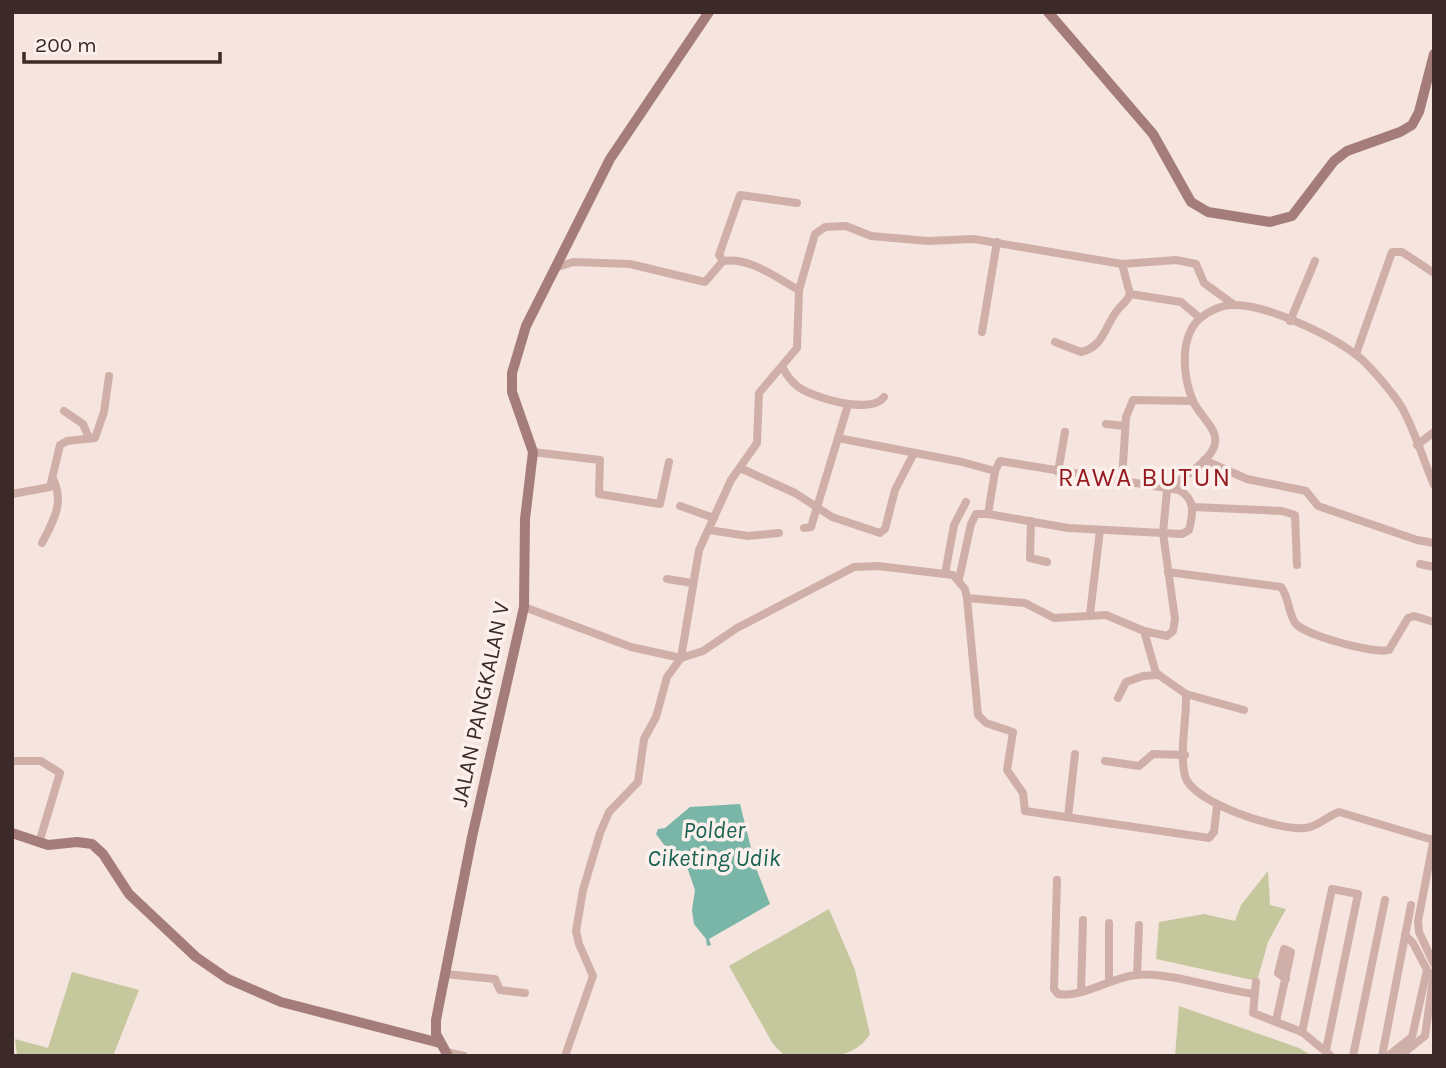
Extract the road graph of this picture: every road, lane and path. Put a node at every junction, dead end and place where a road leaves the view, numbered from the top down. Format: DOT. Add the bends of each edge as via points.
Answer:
graph roads {
  1 [pos="709,12"];
  2 [pos="1048,12"];
  3 [pos="1434,54"];
  4 [pos="797,202"];
  5 [pos="997,242"];
  6 [pos="723,261"];
  7 [pos="1315,261"];
  8 [pos="1122,264"];
  9 [pos="558,267"];
  10 [pos="1434,273"];
  11 [pos="799,290"];
  12 [pos="1130,294"];
  13 [pos="1233,304"];
  14 [pos="1200,318"];
  15 [pos="1290,321"];
  16 [pos="982,332"];
  17 [pos="1055,342"];
  18 [pos="1356,354"];
  19 [pos="783,368"];
  20 [pos="108,381"];
  21 [pos="884,397"];
  22 [pos="1193,401"];
  23 [pos="848,405"];
  24 [pos="64,411"];
  25 [pos="1106,424"];
  26 [pos="1125,426"];
  27 [pos="1065,432"];
  28 [pos="1434,432"];
  29 [pos="838,438"];
  30 [pos="89,439"];
  31 [pos="1417,445"];
  32 [pos="533,452"];
  33 [pos="914,453"];
  34 [pos="1204,460"];
  35 [pos="669,462"];
  36 [pos="740,468"];
  37 [pos="995,471"];
  38 [pos="1058,472"];
  39 [pos="53,479"];
  40 [pos="1122,480"];
  41 [pos="1434,485"];
  42 [pos="1167,489"];
  43 [pos="12,494"];
  44 [pos="966,502"];
  45 [pos="680,506"];
  46 [pos="1193,507"];
  47 [pos="818,509"];
  48 [pos="988,514"];
  49 [pos="714,518"];
  50 [pos="1031,521"];
  51 [pos="955,523"];
  52 [pos="971,524"];
  53 [pos="804,528"];
  54 [pos="709,530"];
  55 [pos="1100,530"];
  56 [pos="779,533"];
  57 [pos="1163,533"];
  58 [pos="1434,542"];
  59 [pos="42,543"];
  60 [pos="1047,562"];
  61 [pos="1419,564"];
  62 [pos="1297,565"];
  63 [pos="1434,567"];
  64 [pos="1168,572"];
  65 [pos="945,574"];
  66 [pos="667,579"];
  67 [pos="959,579"];
  68 [pos="692,583"];
  69 [pos="967,598"];
  70 [pos="524,607"];
  71 [pos="1090,614"];
  72 [pos="1434,622"];
  73 [pos="1144,631"];
  74 [pos="681,658"];
  75 [pos="1158,675"];
  76 [pos="1186,694"];
  77 [pos="1118,698"];
  78 [pos="1244,710"];
  79 [pos="1075,754"];
  80 [pos="1185,755"];
  81 [pos="12,761"];
  82 [pos="1105,761"];
  83 [pos="1217,806"];
  84 [pos="1068,817"];
  85 [pos="12,833"];
  86 [pos="1433,839"];
  87 [pos="39,843"];
  88 [pos="1056,880"];
  89 [pos="1385,900"];
  90 [pos="1411,905"];
  91 [pos="1083,920"];
  92 [pos="1110,923"];
  93 [pos="1139,925"];
  94 [pos="1405,935"];
  95 [pos="1434,964"];
  96 [pos="1434,972"];
  97 [pos="445,974"];
  98 [pos="1137,975"];
  99 [pos="1286,979"];
  100 [pos="1108,980"];
  101 [pos="1256,982"];
  102 [pos="1432,991"];
  103 [pos="1082,992"];
  104 [pos="525,993"];
  105 [pos="1252,1002"];
  106 [pos="1276,1021"];
  107 [pos="1302,1032"];
  108 [pos="445,1050"];
  109 [pos="1329,1053"];
  110 [pos="464,1056"];
  111 [pos="565,1056"];
  112 [pos="1353,1056"];
  113 [pos="1382,1056"];
  114 [pos="1388,1056"];
  115 [pos="1399,1056"];
  1 -- 9 [label="street, JALAN PANGKALAN V" via="621,141"];
  2 -- 3 [label="street" via="1153,134 1191,202 1208,212 1270,222 1292,216 1347,151 1412,125"];
  4 -- 6 [label="street" via="740,195 719,255"];
  5 -- 8 [label="street"];
  5 -- 11 [label="street" via="913,241 871,236 846,226 825,227 815,234"];
  5 -- 16 [label="street"];
  6 -- 9 [label="street" via="705,282 640,266 573,262"];
  6 -- 11 [label="street" via="743,261"];
  7 -- 15 [label="street"];
  8 -- 12 [label="street"];
  8 -- 13 [label="street" via="1176,260 1196,264 1204,282"];
  9 -- 32 [label="street, JALAN PANGKALAN V" via="526,326 512,373 516,404"];
  10 -- 18 [label="street" via="1402,252 1392,252"];
  11 -- 19 [label="street" via="797,348"];
  12 -- 14 [label="street" via="1181,302"];
  12 -- 17 [label="street" via="1093,347 1081,352"];
  13 -- 14 [label="street"];
  13 -- 15 [label="street"];
  14 -- 22 [label="street" via="1186,343"];
  15 -- 18 [label="street"];
  18 -- 31 [label="street" via="1401,406"];
  19 -- 23 [label="street" via="797,386"];
  19 -- 36 [label="street" via="759,393 757,443"];
  20 -- 30 [label="street" via="97,435"];
  21 -- 23 [label="street" via="878,405"];
  22 -- 26 [label="street" via="1133,401"];
  22 -- 34 [label="street" via="1215,433 1214,446"];
  23 -- 29 [label="street"];
  24 -- 30 [label="street" via="83,424"];
  25 -- 26 [label="street"];
  26 -- 40 [label="street"];
  27 -- 38 [label="street"];
  28 -- 31 [label="street"];
  29 -- 33 [label="street"];
  29 -- 47 [label="street"];
  30 -- 39 [label="street" via="60,446"];
  31 -- 41 [label="street"];
  32 -- 35 [label="street" via="600,460 599,494 660,504"];
  32 -- 70 [label="street, JALAN PANGKALAN V" via="525,519"];
  33 -- 37 [label="street"];
  33 -- 47 [label="street" via="895,490 883,532 869,531"];
  34 -- 42 [label="street"];
  34 -- 58 [label="street" via="1247,479 1306,491 1318,506"];
  36 -- 47 [label="street" via="795,492"];
  36 -- 49 [label="street"];
  37 -- 38 [label="street" via="998,463 1006,461"];
  37 -- 48 [label="street"];
  38 -- 40 [label="street"];
  39 -- 43 [label="street" via="50,487"];
  39 -- 59 [label="street" via="60,495 57,515"];
  40 -- 42 [label="street"];
  42 -- 46 [label="street" via="1186,494"];
  42 -- 57 [label="street"];
  44 -- 51 [label="street"];
  45 -- 49 [label="street"];
  46 -- 57 [label="street" via="1188,533"];
  46 -- 62 [label="street" via="1295,515"];
  47 -- 53 [label="street" via="811,527"];
  48 -- 50 [label="street"];
  48 -- 52 [label="street" via="976,514"];
  49 -- 54 [label="street"];
  50 -- 55 [label="street"];
  50 -- 60 [label="street" via="1030,558"];
  51 -- 52 [label="street"];
  51 -- 65 [label="street"];
  52 -- 67 [label="street"];
  54 -- 56 [label="street" via="748,536"];
  54 -- 68 [label="street"];
  55 -- 57 [label="street"];
  55 -- 71 [label="street"];
  57 -- 64 [label="street"];
  61 -- 63 [label="street"];
  64 -- 72 [label="street" via="1281,587 1296,623 1305,631 1372,651 1389,650 1408,618"];
  64 -- 73 [label="street" via="1173,631 1163,636"];
  65 -- 67 [label="street"];
  65 -- 74 [label="street" via="854,566 702,651"];
  66 -- 68 [label="street"];
  67 -- 69 [label="street"];
  68 -- 74 [label="street"];
  69 -- 71 [label="street" via="1025,603 1054,618"];
  69 -- 84 [label="street" via="978,715 986,723 1013,732 1007,770 1024,793 1025,811"];
  70 -- 74 [label="street" via="631,647"];
  70 -- 97 [label="street, JALAN PANGKALAN V"];
  71 -- 73 [label="street" via="1106,615"];
  73 -- 75 [label="street"];
  74 -- 111 [label="street" via="667,677 656,717 644,739 638,782 605,818 583,890 577,936 593,976"];
  75 -- 76 [label="street"];
  75 -- 77 [label="street" via="1126,682"];
  76 -- 78 [label="street"];
  76 -- 80 [label="street"];
  79 -- 84 [label="street"];
  80 -- 82 [label="street" via="1153,754 1139,766"];
  80 -- 83 [label="street" via="1184,773 1191,788"];
  81 -- 87 [label="street" via="41,761 60,773"];
  83 -- 84 [label="street" via="1209,838"];
  83 -- 86 [label="street" via="1307,829 1339,812"];
  85 -- 87 [label="street"];
  86 -- 95 [label="street" via="1418,921"];
  87 -- 108 [label="street" via="92,844 129,894 196,957 238,984 281,1002"];
  88 -- 103 [label="street" via="1054,989 1069,996"];
  89 -- 112 [label="street"];
  90 -- 94 [label="street"];
  91 -- 103 [label="street"];
  92 -- 100 [label="street"];
  93 -- 98 [label="street"];
  94 -- 113 [label="street"];
  94 -- 114 [label="street" via="1427,970 1412,1037"];
  96 -- 102 [label="street"];
  97 -- 104 [label="street" via="495,979 500,990"];
  97 -- 108 [label="street, JALAN PANGKALAN V" via="436,1020 436,1034"];
  98 -- 100 [label="street"];
  98 -- 105 [label="street" via="1152,974"];
  99 -- 106 [label="street"];
  100 -- 103 [label="street"];
  101 -- 105 [label="street"];
  102 -- 115 [label="street" via="1425,1036"];
  105 -- 106 [label="street"];
  106 -- 107 [label="street"];
  107 -- 109 [label="street"];
  107 -- 109 [label="street" via="1332,889 1358,894"];
  108 -- 110 [label="street"];
}
